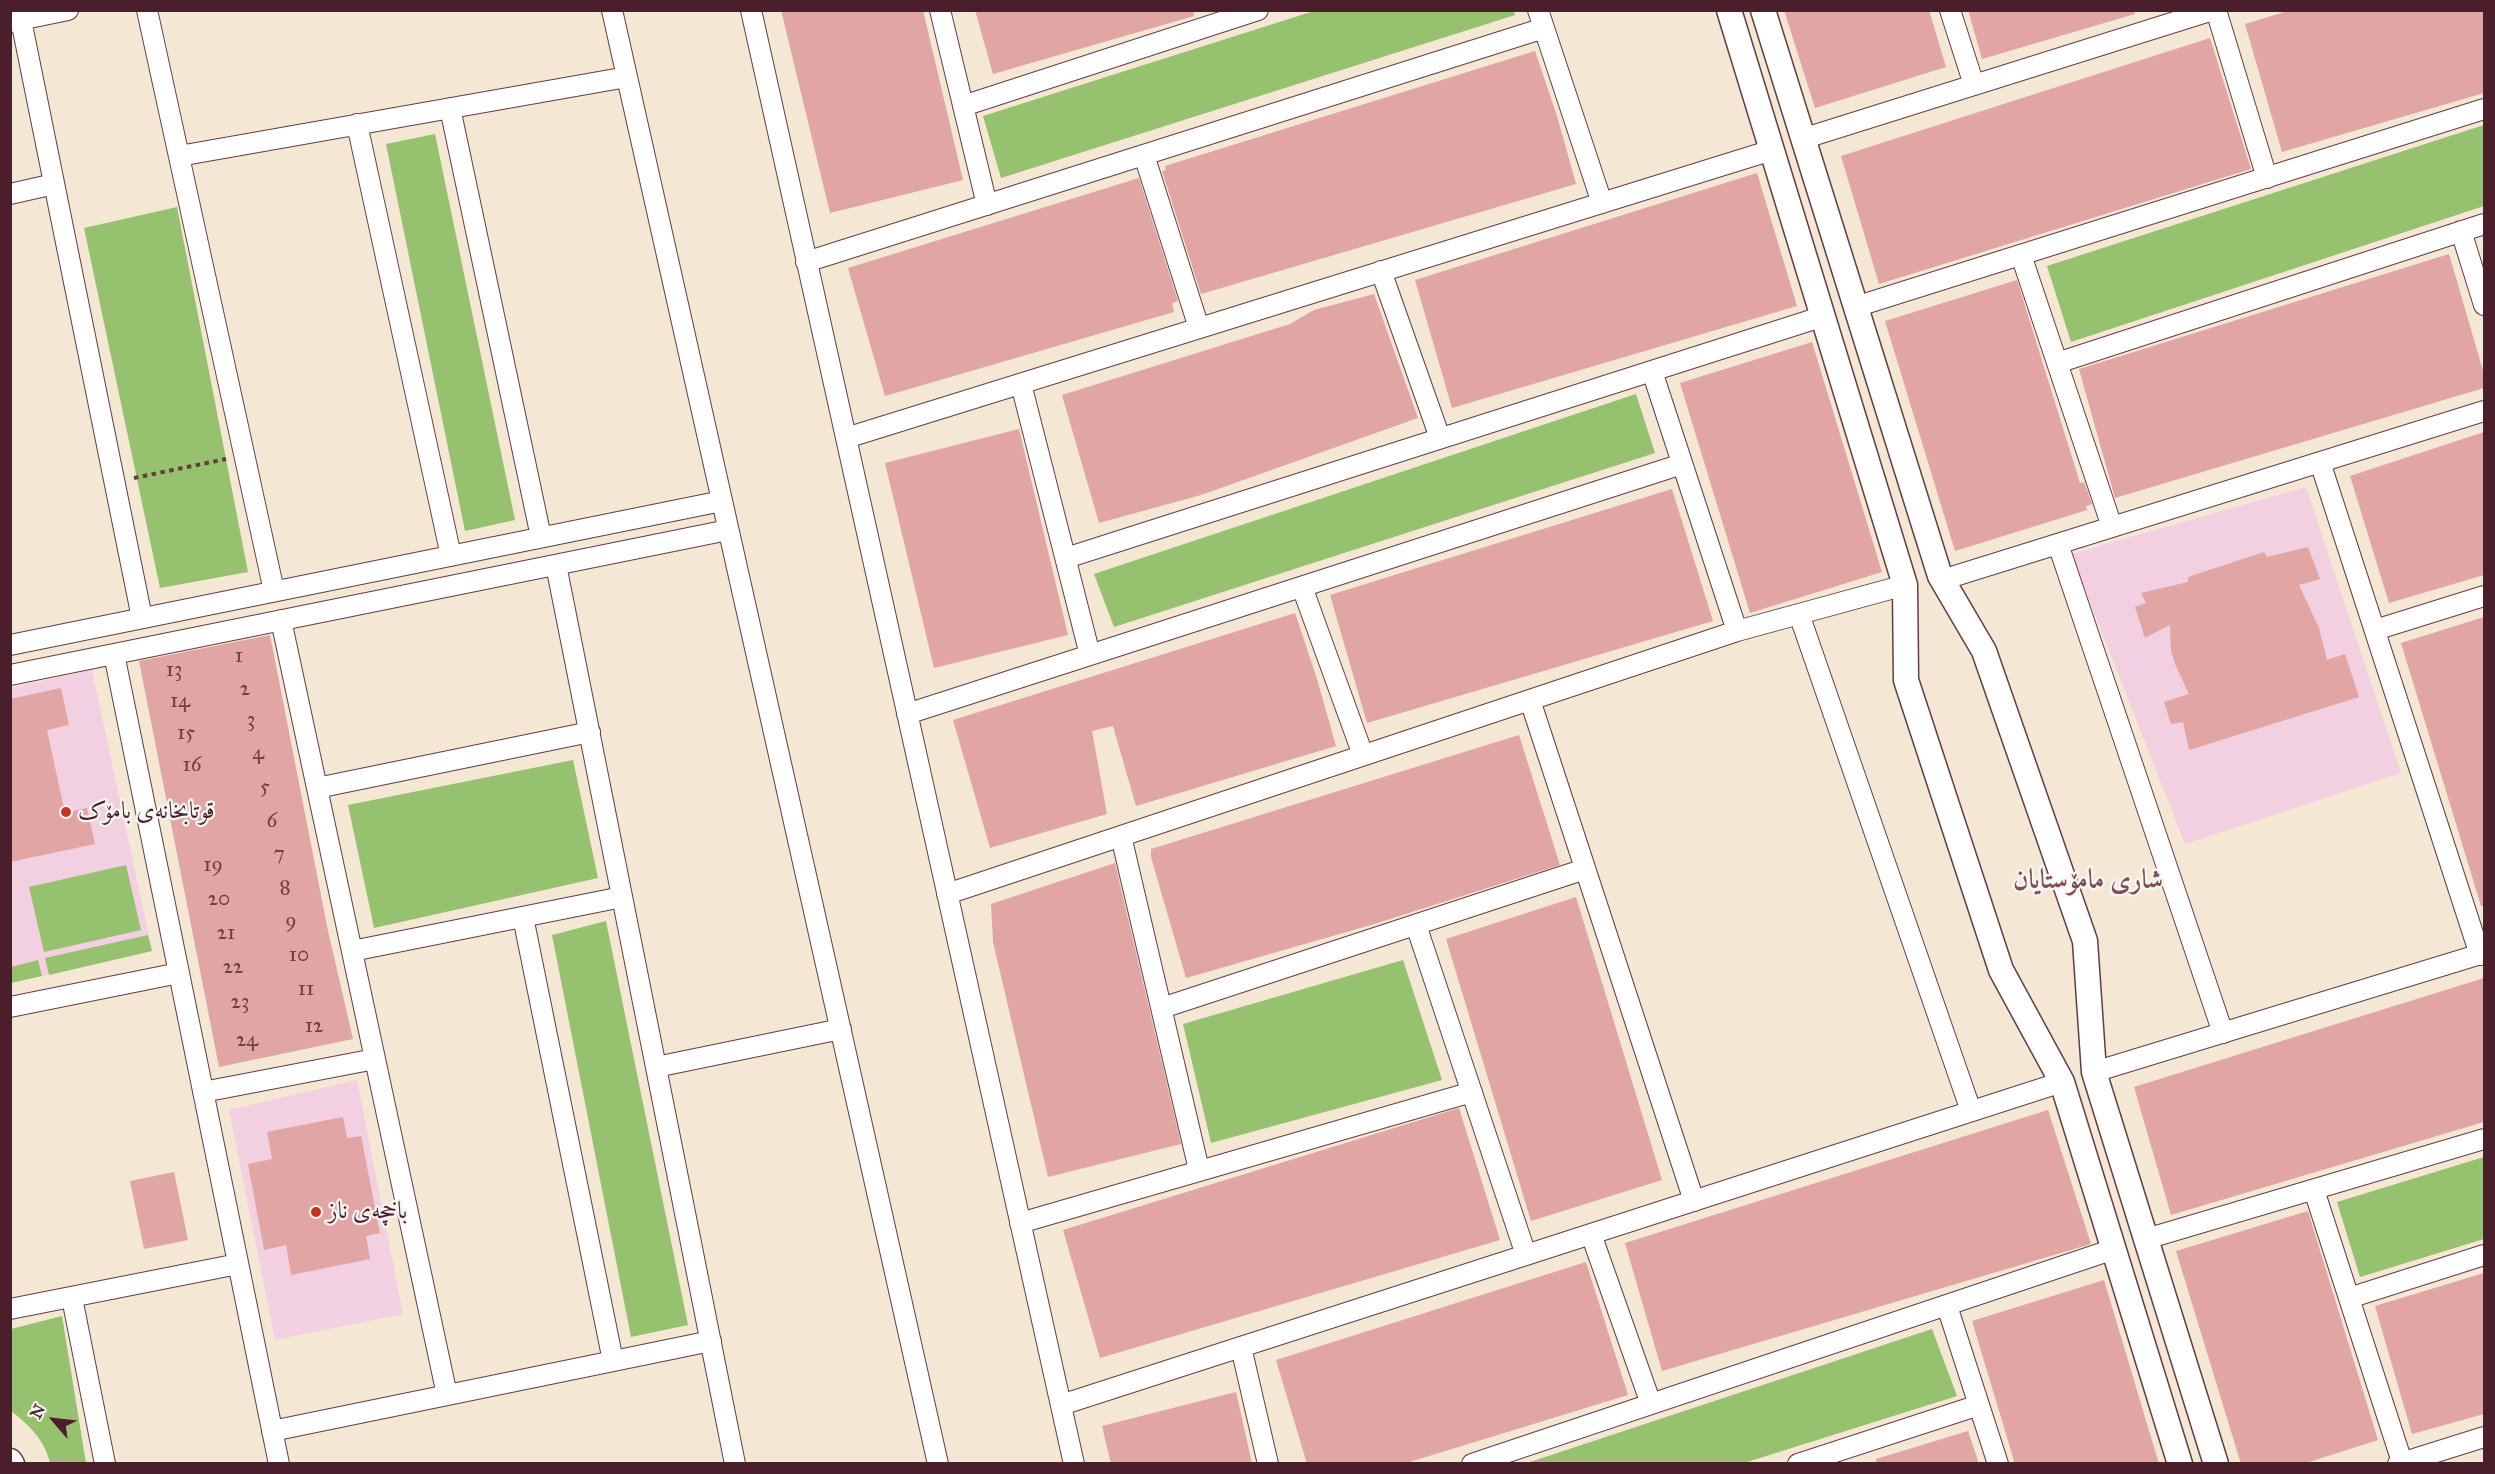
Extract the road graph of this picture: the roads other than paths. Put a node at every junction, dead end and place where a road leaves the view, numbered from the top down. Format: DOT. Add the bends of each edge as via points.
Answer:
graph roads {
  1 [pos="68,10"];
  2 [pos="147,10"];
  3 [pos="612,10"];
  4 [pos="751,10"];
  5 [pos="940,10"];
  6 [pos="1258,10"];
  7 [pos="1729,10"];
  8 [pos="1762,10"];
  9 [pos="1950,10"];
  10 [pos="2215,10"];
  11 [pos="1541,19"];
  12 [pos="16,21"];
  13 [pos="627,77"];
  14 [pos="1974,85"];
  15 [pos="963,106"];
  16 [pos="450,108"];
  17 [pos="2484,109"];
  18 [pos="357,124"];
  19 [pos="1802,139"];
  20 [pos="1772,150"];
  21 [pos="1144,155"];
  22 [pos="179,156"];
  23 [pos="2267,178"];
  24 [pos="54,184"];
  25 [pos="10,194"];
  26 [pos="1602,203"];
  27 [pos="987,205"];
  28 [pos="1828,220"];
  29 [pos="2484,224"];
  30 [pos="1797,231"];
  31 [pos="2461,231"];
  32 [pos="2021,255"];
  33 [pos="806,262"];
  34 [pos="1381,271"];
  35 [pos="2484,305"];
  36 [pos="1855,307"];
  37 [pos="1824,316"];
  38 [pos="1199,328"];
  39 [pos="2057,363"];
  40 [pos="1652,371"];
  41 [pos="1021,384"];
  42 [pos="2484,411"];
  43 [pos="846,438"];
  44 [pos="1440,438"];
  45 [pos="2320,462"];
  46 [pos="1683,464"];
  47 [pos="722,501"];
  48 [pos="2112,527"];
  49 [pos="578,530"];
  50 [pos="728,530"];
  51 [pos="541,537"];
  52 [pos="2058,544"];
  53 [pos="451,555"];
  54 [pos="1066,558"];
  55 [pos="584,559"];
  56 [pos="556,565"];
  57 [pos="376,571"];
  58 [pos="1942,580"];
  59 [pos="1905,585"];
  60 [pos="1302,587"];
  61 [pos="274,591"];
  62 [pos="2484,596"];
  63 [pos="383,600"];
  64 [pos="1799,614"];
  65 [pos="142,618"];
  66 [pos="282,620"];
  67 [pos="2375,630"];
  68 [pos="1737,631"];
  69 [pos="10,645"];
  70 [pos="114,654"];
  71 [pos="1090,655"];
  72 [pos="10,675"];
  73 [pos="1530,700"];
  74 [pos="907,714"];
  75 [pos="590,732"];
  76 [pos="1363,755"];
  77 [pos="317,788"];
  78 [pos="1120,836"];
  79 [pos="1586,869"];
  80 [pos="947,894"];
  81 [pos="622,897"];
  82 [pos="523,917"];
  83 [pos="1416,925"];
  84 [pos="352,951"];
  85 [pos="2482,954"];
  86 [pos="179,973"];
  87 [pos="10,1007"];
  88 [pos="1162,1008"];
  89 [pos="841,1029"];
  90 [pos="2223,1033"];
  91 [pos="375,1059"];
  92 [pos="656,1067"];
  93 [pos="2094,1071"];
  94 [pos="2062,1082"];
  95 [pos="203,1092"];
  96 [pos="1472,1092"];
  97 [pos="1971,1111"];
  98 [pos="2484,1139"];
  99 [pos="2115,1142"];
  100 [pos="2083,1152"];
  101 [pos="1199,1170"];
  102 [pos="2314,1190"];
  103 [pos="1695,1201"];
  104 [pos="1020,1223"];
  105 [pos="1591,1234"];
  106 [pos="2146,1239"];
  107 [pos="2114,1249"];
  108 [pos="2484,1255"];
  109 [pos="1526,1256"];
  110 [pos="238,1264"];
  111 [pos="72,1298"];
  112 [pos="2349,1298"];
  113 [pos="1947,1306"];
  114 [pos="10,1310"];
  115 [pos="711,1341"];
  116 [pos="1241,1347"];
  117 [pos="613,1361"];
  118 [pos="447,1395"];
  119 [pos="1651,1404"];
  120 [pos="1061,1406"];
  121 [pos="1979,1406"];
  122 [pos="272,1431"];
  123 [pos="2484,1437"];
  124 [pos="2400,1463"];
  125 [pos="105,1464"];
  126 [pos="279,1464"];
  127 [pos="735,1464"];
  128 [pos="938,1464"];
  129 [pos="1074,1464"];
  130 [pos="1268,1464"];
  131 [pos="1472,1464"];
  132 [pos="1798,1464"];
  133 [pos="1998,1464"];
  134 [pos="2180,1464"];
  135 [pos="2216,1464"];
  1 -- 12 [label="street"];
  2 -- 22 [label="street"];
  3 -- 13 [label="street"];
  4 -- 33 [label="street"];
  5 -- 15 [label="street"];
  6 -- 15 [label="street"];
  7 -- 20 [label="street"];
  8 -- 19 [label="street"];
  9 -- 14 [label="street"];
  10 -- 14 [label="street"];
  10 -- 23 [label="street"];
  11 -- 21 [label="street"];
  11 -- 26 [label="street"];
  12 -- 24 [label="street"];
  13 -- 16 [label="street"];
  13 -- 47 [label="street"];
  14 -- 19 [label="street"];
  15 -- 27 [label="street"];
  16 -- 18 [label="street"];
  16 -- 51 [label="street"];
  17 -- 23 [label="street"];
  18 -- 22 [label="street"];
  18 -- 53 [label="street"];
  19 -- 28 [label="street"];
  20 -- 26 [label="street"];
  20 -- 30 [label="street"];
  21 -- 27 [label="street"];
  21 -- 38 [label="street"];
  22 -- 61 [label="street"];
  23 -- 32 [label="street"];
  24 -- 25 [label="street"];
  24 -- 65 [label="street"];
  26 -- 34 [label="street"];
  27 -- 33 [label="street"];
  28 -- 30 [label="street"];
  28 -- 36 [label="street"];
  29 -- 31 [label="street"];
  30 -- 37 [label="street"];
  31 -- 35 [label="street"];
  31 -- 39 [label="street"];
  32 -- 36 [label="street"];
  32 -- 39 [label="street"];
  33 -- 43 [label="street"];
  34 -- 38 [label="street"];
  34 -- 44 [label="street"];
  36 -- 58 [label="street"];
  37 -- 40 [label="street"];
  37 -- 59 [label="street"];
  38 -- 41 [label="street"];
  39 -- 48 [label="street"];
  40 -- 44 [label="street"];
  40 -- 46 [label="street"];
  41 -- 43 [label="street"];
  41 -- 54 [label="street"];
  42 -- 45 [label="street"];
  43 -- 74 [label="street"];
  44 -- 54 [label="street"];
  45 -- 48 [label="street"];
  45 -- 67 [label="street"];
  46 -- 60 [label="street"];
  46 -- 68 [label="street"];
  47 -- 49 [label="street"];
  47 -- 50 [label="street"];
  48 -- 52 [label="street"];
  49 -- 51 [label="street"];
  49 -- 55 [label="street"];
  50 -- 55 [label="street"];
  50 -- 89 [label="street"];
  51 -- 53 [label="street"];
  52 -- 58 [label="street"];
  52 -- 90 [label="street"];
  53 -- 57 [label="street"];
  54 -- 71 [label="street"];
  55 -- 56 [label="street"];
  56 -- 63 [label="street"];
  56 -- 75 [label="street"];
  57 -- 61 [label="street"];
  57 -- 63 [label="street"];
  58 -- 93 [label="street" via="1984,651 2085,940"];
  59 -- 64 [label="street"];
  59 -- 94 [label="street" via="1906,680 2001,970"];
  60 -- 71 [label="street"];
  60 -- 76 [label="street"];
  61 -- 65 [label="street"];
  62 -- 67 [label="street"];
  63 -- 66 [label="street"];
  64 -- 68 [label="street"];
  64 -- 97 [label="street"];
  65 -- 69 [label="street"];
  66 -- 70 [label="street"];
  66 -- 77 [label="street"];
  67 -- 85 [label="street"];
  68 -- 73 [label="street"];
  70 -- 72 [label="street"];
  70 -- 86 [label="street"];
  71 -- 74 [label="street"];
  73 -- 76 [label="street"];
  73 -- 79 [label="street"];
  74 -- 80 [label="street"];
  75 -- 77 [label="street"];
  75 -- 81 [label="street"];
  76 -- 78 [label="street"];
  77 -- 84 [label="street"];
  78 -- 80 [label="street"];
  78 -- 88 [label="street"];
  79 -- 83 [label="street"];
  79 -- 103 [label="street"];
  80 -- 104 [label="street"];
  81 -- 82 [label="street"];
  81 -- 92 [label="street"];
  82 -- 84 [label="street"];
  82 -- 117 [label="street"];
  83 -- 88 [label="street"];
  83 -- 96 [label="street"];
  84 -- 91 [label="street"];
  85 -- 90 [label="street"];
  86 -- 87 [label="street"];
  86 -- 95 [label="street"];
  88 -- 101 [label="street"];
  89 -- 92 [label="street"];
  89 -- 128 [label="street"];
  90 -- 93 [label="street"];
  91 -- 95 [label="street"];
  91 -- 118 [label="street"];
  92 -- 115 [label="street"];
  93 -- 99 [label="street"];
  94 -- 97 [label="street"];
  94 -- 100 [label="street"];
  95 -- 110 [label="street"];
  96 -- 101 [label="street"];
  96 -- 109 [label="street"];
  97 -- 103 [label="street"];
  98 -- 102 [label="street"];
  99 -- 100 [label="street"];
  99 -- 106 [label="street"];
  100 -- 107 [label="street"];
  101 -- 104 [label="street"];
  102 -- 106 [label="street"];
  102 -- 112 [label="street"];
  103 -- 105 [label="street"];
  104 -- 120 [label="street"];
  105 -- 109 [label="street"];
  105 -- 119 [label="street"];
  106 -- 135 [label="street"];
  107 -- 113 [label="street"];
  107 -- 134 [label="street"];
  108 -- 112 [label="street"];
  109 -- 116 [label="street"];
  110 -- 111 [label="street"];
  110 -- 122 [label="street"];
  111 -- 114 [label="street"];
  111 -- 125 [label="street"];
  112 -- 124 [label="street"];
  113 -- 119 [label="street"];
  113 -- 121 [label="street"];
  115 -- 117 [label="street"];
  115 -- 127 [label="street"];
  116 -- 120 [label="street"];
  116 -- 130 [label="street"];
  117 -- 118 [label="street"];
  118 -- 122 [label="street"];
  119 -- 131 [label="street"];
  120 -- 129 [label="street"];
  121 -- 132 [label="street"];
  121 -- 133 [label="street"];
  122 -- 126 [label="street"];
  123 -- 124 [label="street"];
}
